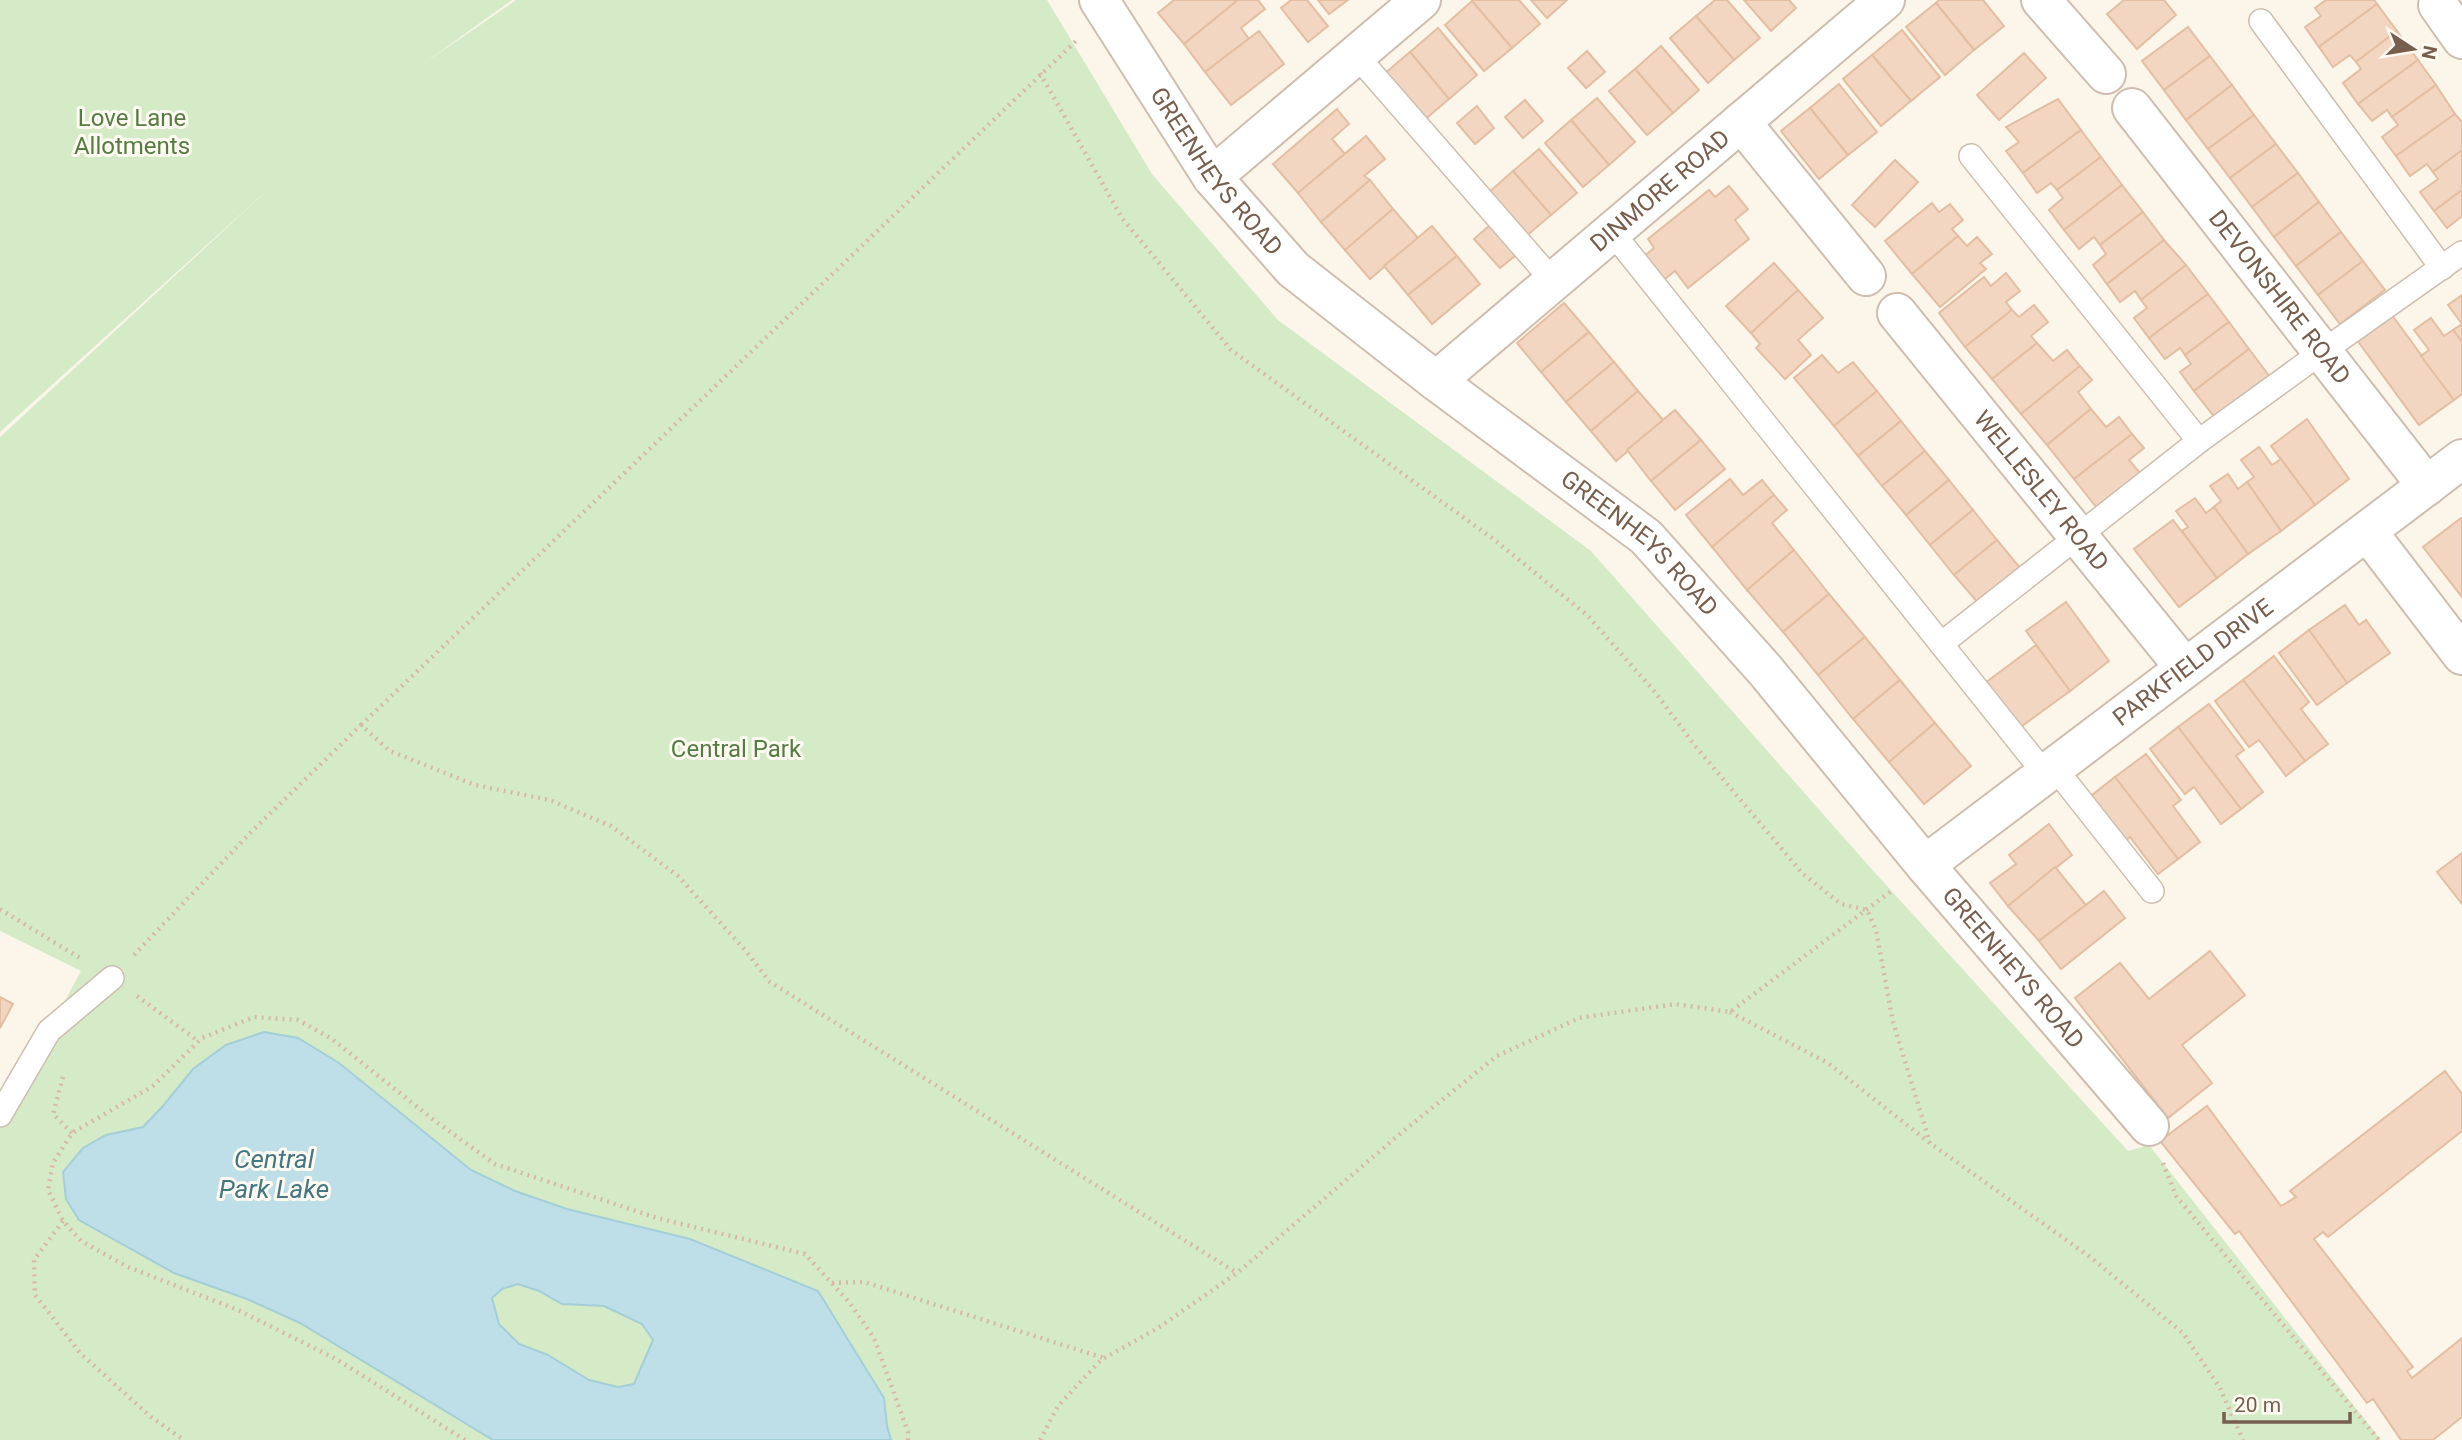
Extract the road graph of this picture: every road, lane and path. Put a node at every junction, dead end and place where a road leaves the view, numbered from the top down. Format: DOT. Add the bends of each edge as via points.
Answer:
graph roads {
  1 [pos="1421,0"];
  2 [pos="1885,0"];
  3 [pos="2041,0"];
  4 [pos="2438,5"];
  5 [pos="1103,6"];
  6 [pos="2261,21"];
  7 [pos="2462,39"];
  8 [pos="1356,55"];
  9 [pos="1040,73"];
  10 [pos="2106,74"];
  11 [pos="2132,108"];
  12 [pos="1741,122"];
  13 [pos="1971,156"];
  14 [pos="1212,177"];
  15 [pos="1612,232"];
  16 [pos="2462,253"];
  17 [pos="2442,268"];
  18 [pos="1866,276"];
  19 [pos="1553,281"];
  20 [pos="1897,313"];
  21 [pos="2322,352"];
  22 [pos="1436,381"];
  23 [pos="2199,441"];
  24 [pos="2462,459"];
  25 [pos="2427,486"];
  26 [pos="2367,531"];
  27 [pos="2078,537"];
  28 [pos="1941,644"];
  29 [pos="2462,655"];
  30 [pos="2185,668"];
  31 [pos="361,725"];
  32 [pos="2050,771"];
  33 [pos="1924,865"];
  34 [pos="2152,891"];
  35 [pos="1879,901"];
  36 [pos="0,909"];
  37 [pos="1867,910"];
  38 [pos="112,978"];
  39 [pos="1730,1012"];
  40 [pos="198,1041"];
  41 [pos="66,1069"];
  42 [pos="0,1115"];
  43 [pos="2149,1126"];
  44 [pos="72,1133"];
  45 [pos="1930,1143"];
  46 [pos="63,1221"];
  47 [pos="1237,1273"];
  48 [pos="832,1283"];
  49 [pos="1105,1358"];
  50 [pos="184,1440"];
  51 [pos="465,1440"];
  52 [pos="909,1440"];
  53 [pos="1040,1440"];
  54 [pos="2243,1440"];
  55 [pos="2379,1440"];
  1 -- 8 [label="street"];
  2 -- 12 [label="street, DINMORE ROAD"];
  3 -- 10 [label="street"];
  4 -- 7 [label="street"];
  5 -- 9 [label="path"];
  5 -- 14 [label="street, GREENHEYS ROAD"];
  6 -- 17 [label="lane"];
  8 -- 14 [label="street"];
  8 -- 19 [label="lane"];
  9 -- 31 [label="path"];
  9 -- 37 [label="path" via="1122,218 1231,350 1492,538 1587,615 1803,874 1841,904"];
  11 -- 21 [label="street, DEVONSHIRE ROAD"];
  12 -- 15 [label="street, DINMORE ROAD"];
  12 -- 18 [label="street"];
  13 -- 23 [label="lane"];
  14 -- 22 [label="street, GREENHEYS ROAD" via="1293,269"];
  15 -- 19 [label="street, DINMORE ROAD"];
  15 -- 28 [label="lane"];
  16 -- 17 [label="lane"];
  17 -- 21 [label="lane"];
  19 -- 22 [label="street, DINMORE ROAD"];
  20 -- 27 [label="street, WELLESLEY ROAD"];
  21 -- 23 [label="lane"];
  21 -- 25 [label="street, DEVONSHIRE ROAD"];
  22 -- 33 [label="street, GREENHEYS ROAD" via="1646,537 1765,670"];
  23 -- 27 [label="lane"];
  24 -- 25 [label="street, PARKFIELD DRIVE"];
  25 -- 26 [label="street, PARKFIELD DRIVE"];
  26 -- 29 [label="street"];
  26 -- 30 [label="street, PARKFIELD DRIVE"];
  27 -- 28 [label="lane"];
  27 -- 30 [label="street, WELLESLEY ROAD"];
  28 -- 32 [label="lane"];
  30 -- 32 [label="street, PARKFIELD DRIVE"];
  31 -- 38 [label="path"];
  31 -- 47 [label="path" via="390,751 475,785 550,800 611,826 678,876 770,982"];
  32 -- 33 [label="street, PARKFIELD DRIVE"];
  32 -- 34 [label="lane"];
  33 -- 43 [label="street, GREENHEYS ROAD"];
  35 -- 37 [label="path"];
  36 -- 38 [label="path"];
  37 -- 39 [label="path"];
  37 -- 45 [label="path" via="1876,930 1892,1022"];
  38 -- 40 [label="path"];
  38 -- 42 [label="lane" via="49,1031"];
  39 -- 45 [label="path" via="1828,1063"];
  39 -- 47 [label="path" via="1676,1004 1579,1018 1497,1056"];
  40 -- 44 [label="path" via="153,1086"];
  40 -- 48 [label="path" via="254,1017 298,1020 332,1039 495,1164 657,1218 805,1254"];
  41 -- 44 [label="path" via="53,1114"];
  43 -- 55 [label="path" via="2176,1196"];
  44 -- 46 [label="path" via="53,1163 48,1190"];
  45 -- 54 [label="path" via="2090,1257 2183,1332 2220,1388"];
  46 -- 50 [label="path" via="34,1260 35,1295 81,1354"];
  46 -- 51 [label="path" via="81,1241 116,1261 238,1310 335,1359"];
  47 -- 49 [label="path"];
  48 -- 49 [label="path" via="864,1282"];
  48 -- 52 [label="path" via="874,1338"];
  49 -- 53 [label="path" via="1058,1406"];
}
